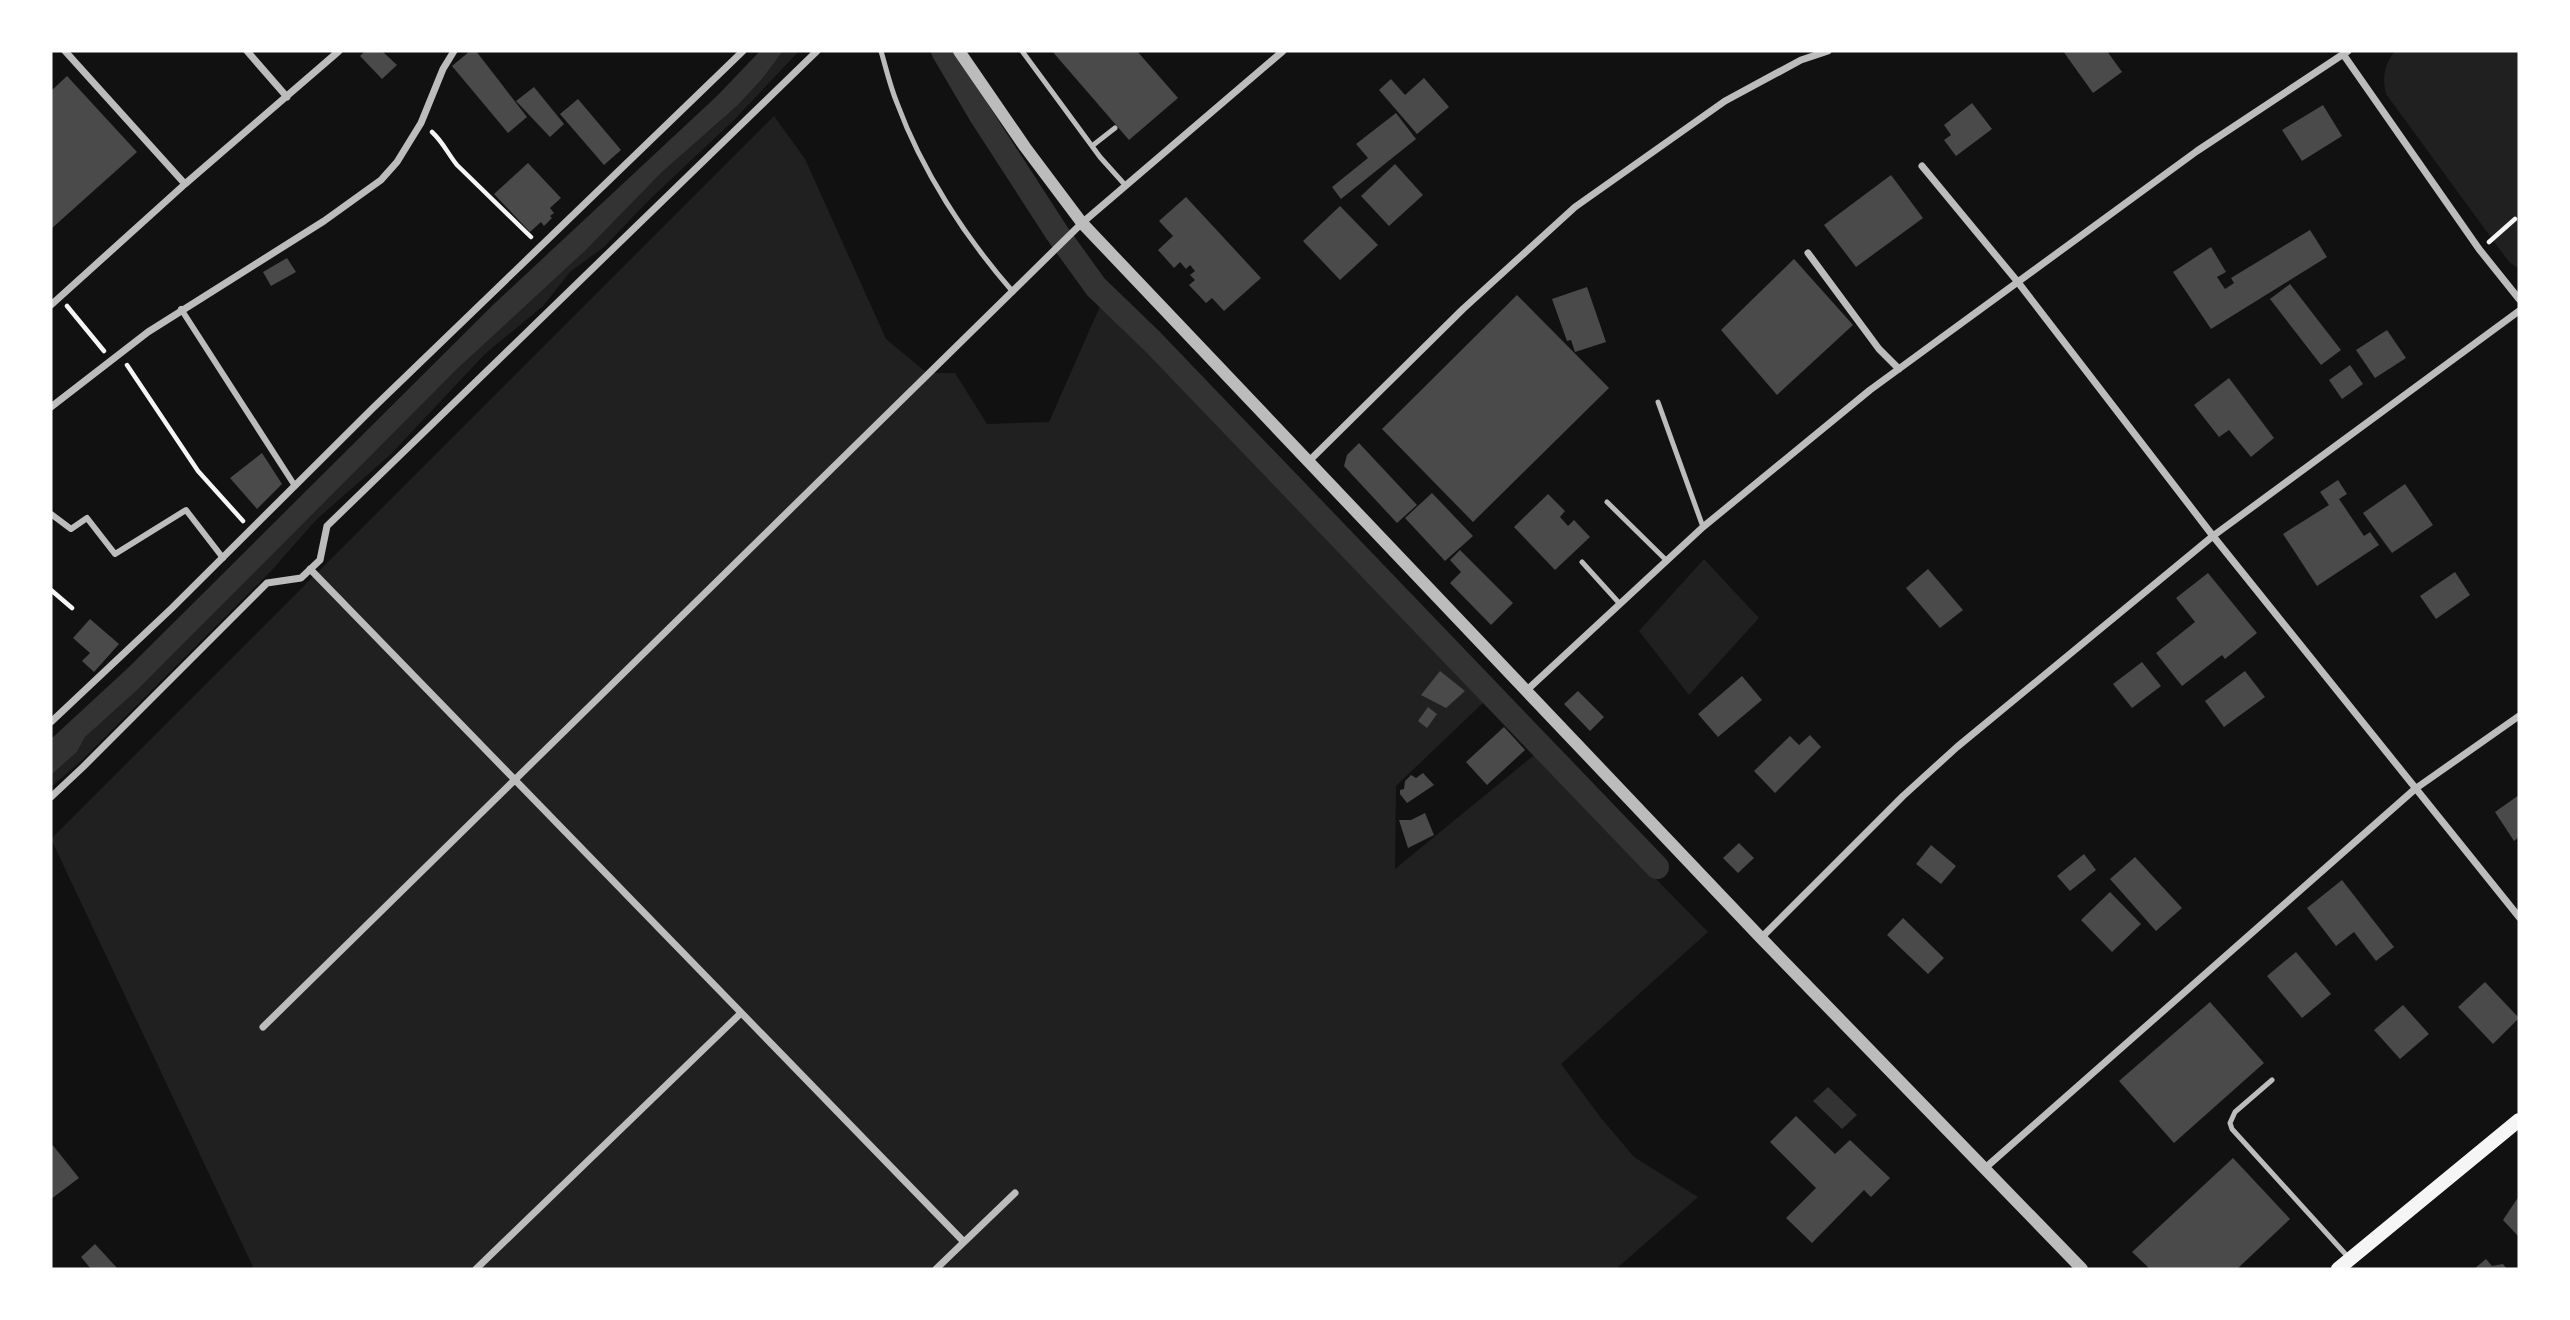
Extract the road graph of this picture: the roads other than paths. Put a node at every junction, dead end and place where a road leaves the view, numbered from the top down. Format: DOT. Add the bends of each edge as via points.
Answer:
graph roads {
  1 [pos="65,51"];
  2 [pos="247,51"];
  3 [pos="339,51"];
  4 [pos="454,51"];
  5 [pos="743,51"];
  6 [pos="817,51"];
  7 [pos="881,51"];
  8 [pos="959,51"];
  9 [pos="1022,51"];
  10 [pos="1283,51"];
  11 [pos="1796,51"];
  12 [pos="1828,51"];
  13 [pos="2346,52"];
  14 [pos="1801,60"];
  15 [pos="287,97"];
  16 [pos="1115,128"];
  17 [pos="1092,146"];
  18 [pos="1922,166"];
  19 [pos="185,184"];
  20 [pos="1126,186"];
  21 [pos="1082,223"];
  22 [pos="1808,253"];
  23 [pos="2017,281"];
  24 [pos="1013,292"];
  25 [pos="2519,299"];
  26 [pos="51,305"];
  27 [pos="181,309"];
  28 [pos="2519,311"];
  29 [pos="1899,369"];
  30 [pos="1658,402"];
  31 [pos="51,407"];
  32 [pos="1307,462"];
  33 [pos="295,486"];
  34 [pos="1607,502"];
  35 [pos="51,514"];
  36 [pos="1703,527"];
  37 [pos="2213,536"];
  38 [pos="223,558"];
  39 [pos="1667,561"];
  40 [pos="1582,562"];
  41 [pos="310,569"];
  42 [pos="1620,604"];
  43 [pos="1526,692"];
  44 [pos="2519,716"];
  45 [pos="51,722"];
  46 [pos="515,780"];
  47 [pos="2415,789"];
  48 [pos="51,797"];
  49 [pos="2519,917"];
  50 [pos="1761,938"];
  51 [pos="741,1013"];
  52 [pos="263,1027"];
  53 [pos="2272,1080"];
  54 [pos="2519,1120"];
  55 [pos="1984,1169"];
  56 [pos="1015,1193"];
  57 [pos="964,1242"];
  58 [pos="2350,1259"];
  59 [pos="476,1269"];
  60 [pos="936,1269"];
  61 [pos="2082,1269"];
  62 [pos="2338,1269"];
  1 -- 19 [label="street"];
  2 -- 15 [label="street"];
  3 -- 15 [label="street"];
  4 -- 27 [label="street" via="421,122 381,180 324,221"];
  5 -- 33 [label="street"];
  6 -- 41 [label="street" via="327,526 320,560"];
  7 -- 24 [label="lane" via="897,103 921,155 964,230"];
  8 -- 21 [label="street"];
  9 -- 17 [label="lane"];
  10 -- 20 [label="street"];
  11 -- 14 [label="street"];
  12 -- 14 [label="street"];
  13 -- 23 [label="street" via="2197,151"];
  13 -- 25 [label="street" via="2479,249"];
  14 -- 32 [label="street" via="1725,100 1575,207"];
  15 -- 19 [label="street"];
  16 -- 17 [label="lane"];
  17 -- 20 [label="lane"];
  18 -- 23 [label="street"];
  19 -- 26 [label="street"];
  20 -- 21 [label="street"];
  21 -- 24 [label="street"];
  21 -- 32 [label="street"];
  22 -- 29 [label="street"];
  23 -- 29 [label="street"];
  23 -- 37 [label="street"];
  24 -- 46 [label="street"];
  27 -- 31 [label="street"];
  27 -- 33 [label="street"];
  28 -- 37 [label="street"];
  29 -- 36 [label="street"];
  30 -- 36 [label="lane"];
  32 -- 43 [label="street"];
  33 -- 38 [label="street"];
  34 -- 39 [label="lane"];
  35 -- 38 [label="street" via="71,529 87,518 115,554 186,510"];
  36 -- 39 [label="street"];
  37 -- 47 [label="street"];
  37 -- 50 [label="street" via="1956,747"];
  38 -- 45 [label="street"];
  39 -- 42 [label="street"];
  40 -- 42 [label="lane"];
  41 -- 46 [label="street"];
  41 -- 48 [label="street" via="301,578 267,583"];
  42 -- 43 [label="street"];
  43 -- 50 [label="street"];
  44 -- 47 [label="street"];
  46 -- 51 [label="street"];
  46 -- 52 [label="street"];
  47 -- 49 [label="street"];
  47 -- 55 [label="street"];
  50 -- 55 [label="street"];
  51 -- 57 [label="street"];
  51 -- 59 [label="street"];
  53 -- 58 [label="lane" via="2235,1112 2232,1129"];
  54 -- 58 [label="main road"];
  55 -- 61 [label="street"];
  56 -- 57 [label="street"];
  57 -- 60 [label="street"];
  58 -- 62 [label="main road"];
}
